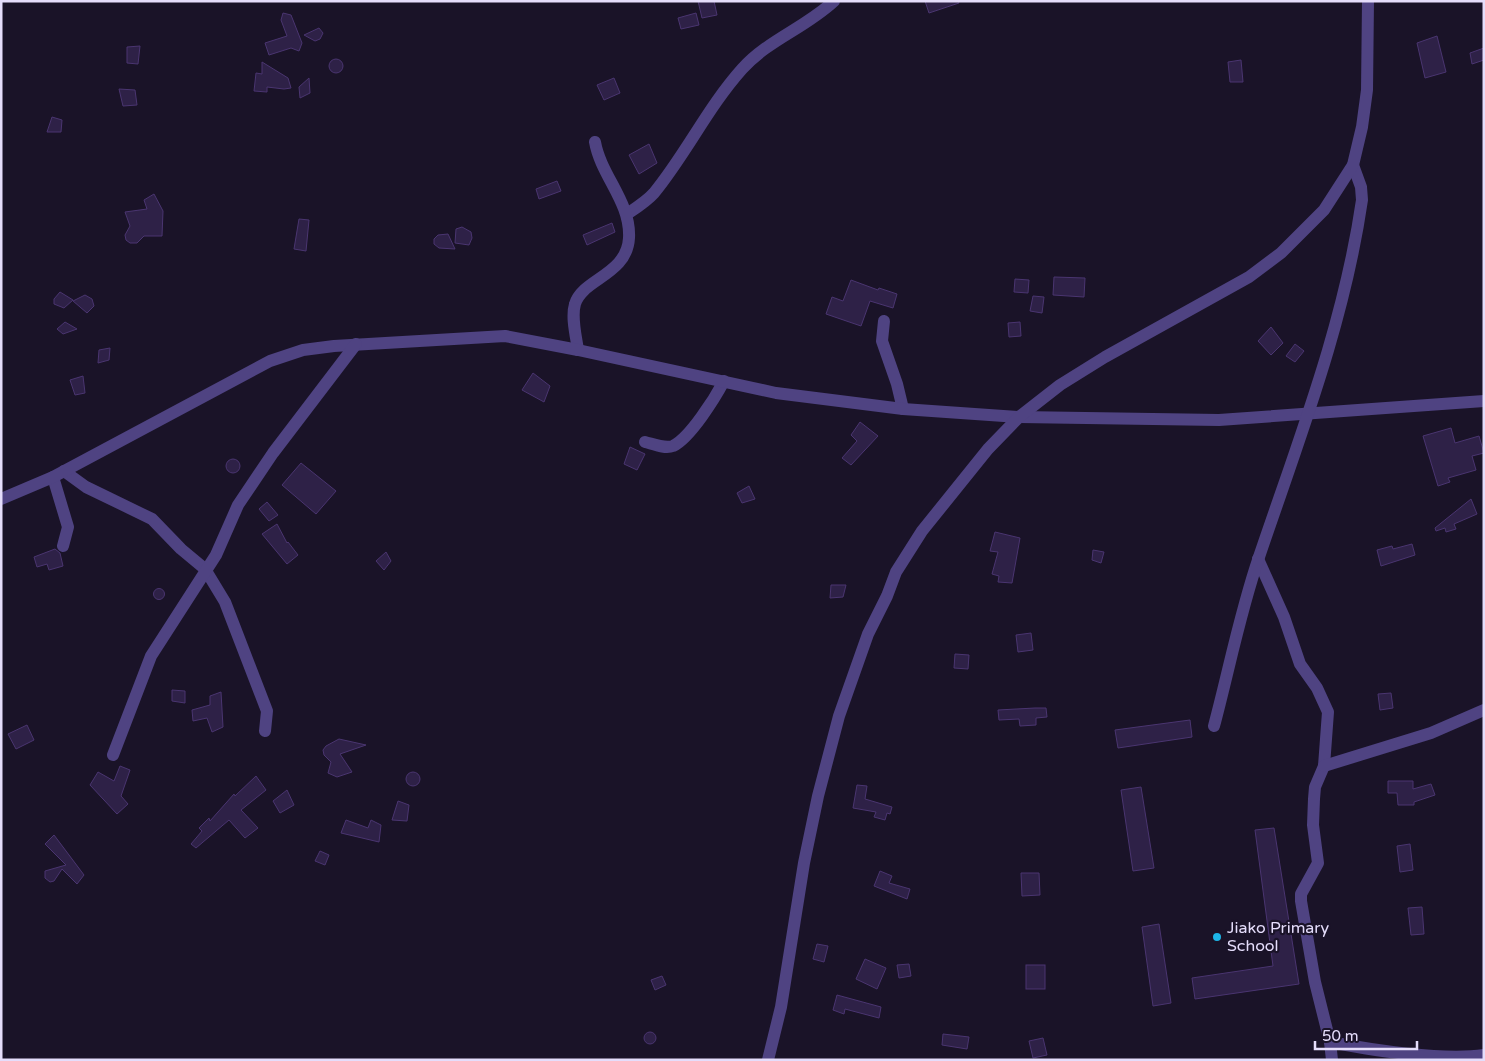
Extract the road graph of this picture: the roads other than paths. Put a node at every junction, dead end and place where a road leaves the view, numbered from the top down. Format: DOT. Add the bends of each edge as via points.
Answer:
graph roads {
  1 [pos="834,1"];
  2 [pos="1368,1"];
  3 [pos="594,142"];
  4 [pos="1353,165"];
  5 [pos="627,214"];
  6 [pos="884,321"];
  7 [pos="356,344"];
  8 [pos="578,350"];
  9 [pos="724,381"];
  10 [pos="1484,401"];
  11 [pos="903,409"];
  12 [pos="1310,415"];
  13 [pos="1019,417"];
  14 [pos="646,442"];
  15 [pos="58,474"];
  16 [pos="1,499"];
  17 [pos="62,546"];
  18 [pos="1258,559"];
  19 [pos="205,569"];
  20 [pos="1484,710"];
  21 [pos="1214,726"];
  22 [pos="265,731"];
  23 [pos="113,755"];
  24 [pos="1324,766"];
  25 [pos="1330,1042"];
  26 [pos="1484,1055"];
  27 [pos="768,1060"];
  28 [pos="1332,1060"];
  1 -- 5 [label="street" via="818,16 748,63 654,193"];
  2 -- 4 [label="street" via="1367,90"];
  3 -- 5 [label="street"];
  4 -- 12 [label="street" via="1361,187 1360,216 1334,336"];
  4 -- 13 [label="street" via="1324,210 1281,253 1249,277 1060,385"];
  5 -- 8 [label="street" via="630,236 627,251 612,271 578,297 574,305"];
  6 -- 11 [label="street" via="882,341"];
  7 -- 8 [label="street" via="504,336"];
  7 -- 15 [label="street" via="303,350 270,361"];
  7 -- 19 [label="street" via="251,484 230,518 216,554"];
  8 -- 9 [label="street"];
  9 -- 11 [label="street" via="776,393"];
  9 -- 14 [label="street" via="711,405 679,441 667,447"];
  10 -- 12 [label="street"];
  11 -- 13 [label="street"];
  12 -- 13 [label="street" via="1219,420"];
  12 -- 18 [label="street"];
  13 -- 27 [label="street" via="988,449 922,531 896,572 868,634 839,716 818,796 786,981"];
  15 -- 16 [label="street"];
  15 -- 17 [label="street" via="68,527"];
  15 -- 19 [label="street" via="152,519"];
  18 -- 21 [label="street"];
  18 -- 24 [label="street" via="1284,617 1300,664 1328,712"];
  19 -- 22 [label="street" via="225,602 264,703 268,716"];
  19 -- 23 [label="street" via="151,656"];
  20 -- 24 [label="street" via="1431,733"];
  24 -- 25 [label="street" via="1315,787 1314,799 1318,863 1301,894 1301,901"];
  25 -- 26 [label="street" via="1452,1059"];
  25 -- 28 [label="street"];
}
